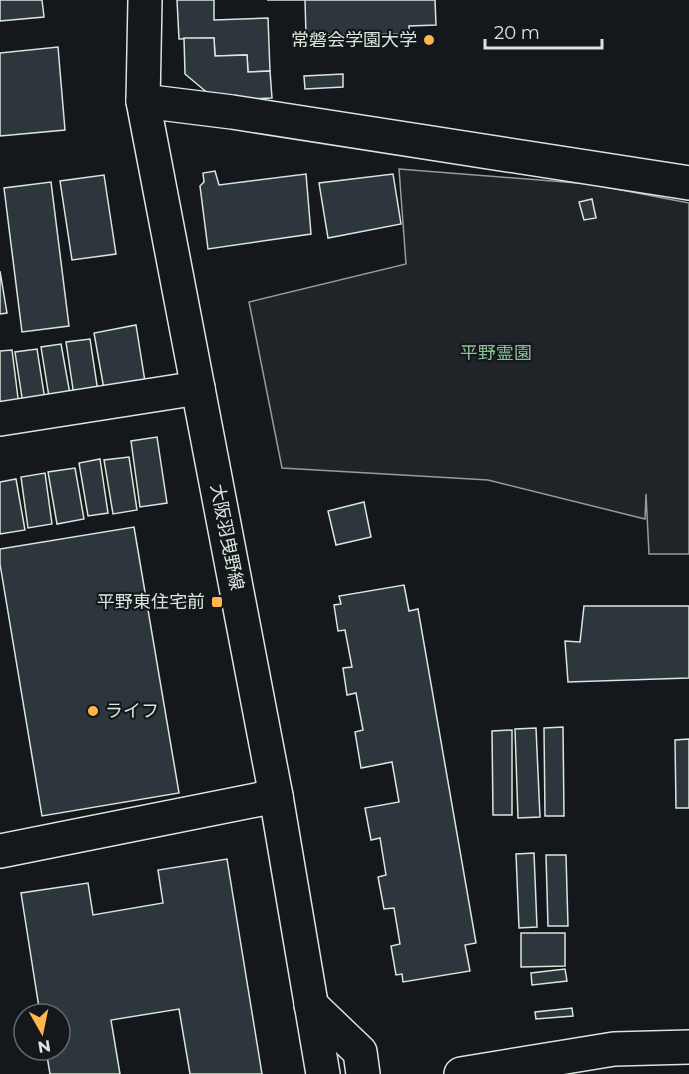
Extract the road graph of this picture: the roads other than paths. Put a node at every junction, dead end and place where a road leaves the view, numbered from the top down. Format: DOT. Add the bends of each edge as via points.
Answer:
graph roads {
  1 [pos="144,0"];
  2 [pos="143,101"];
  3 [pos="689,183"];
  4 [pos="198,388"];
  5 [pos="0,419"];
  6 [pos="276,796"];
  7 [pos="0,851"];
  8 [pos="311,1005"];
  9 [pos="689,1047"];
  10 [pos="323,1074"];
  11 [pos="363,1074"];
  12 [pos="461,1074"];
  1 -- 2 [label="street, 大阪羽曳野線"];
  2 -- 3 [label="street"];
  2 -- 4 [label="street, 大阪羽曳野線"];
  4 -- 5 [label="street"];
  4 -- 6 [label="street, 大阪羽曳野線"];
  6 -- 7 [label="street"];
  6 -- 8 [label="street, 大阪羽曳野線"];
  8 -- 10 [label="street, 大阪羽曳野線"];
  8 -- 11 [label="street" via="360,1052"];
  9 -- 12 [label="street" via="614,1049"];
}
